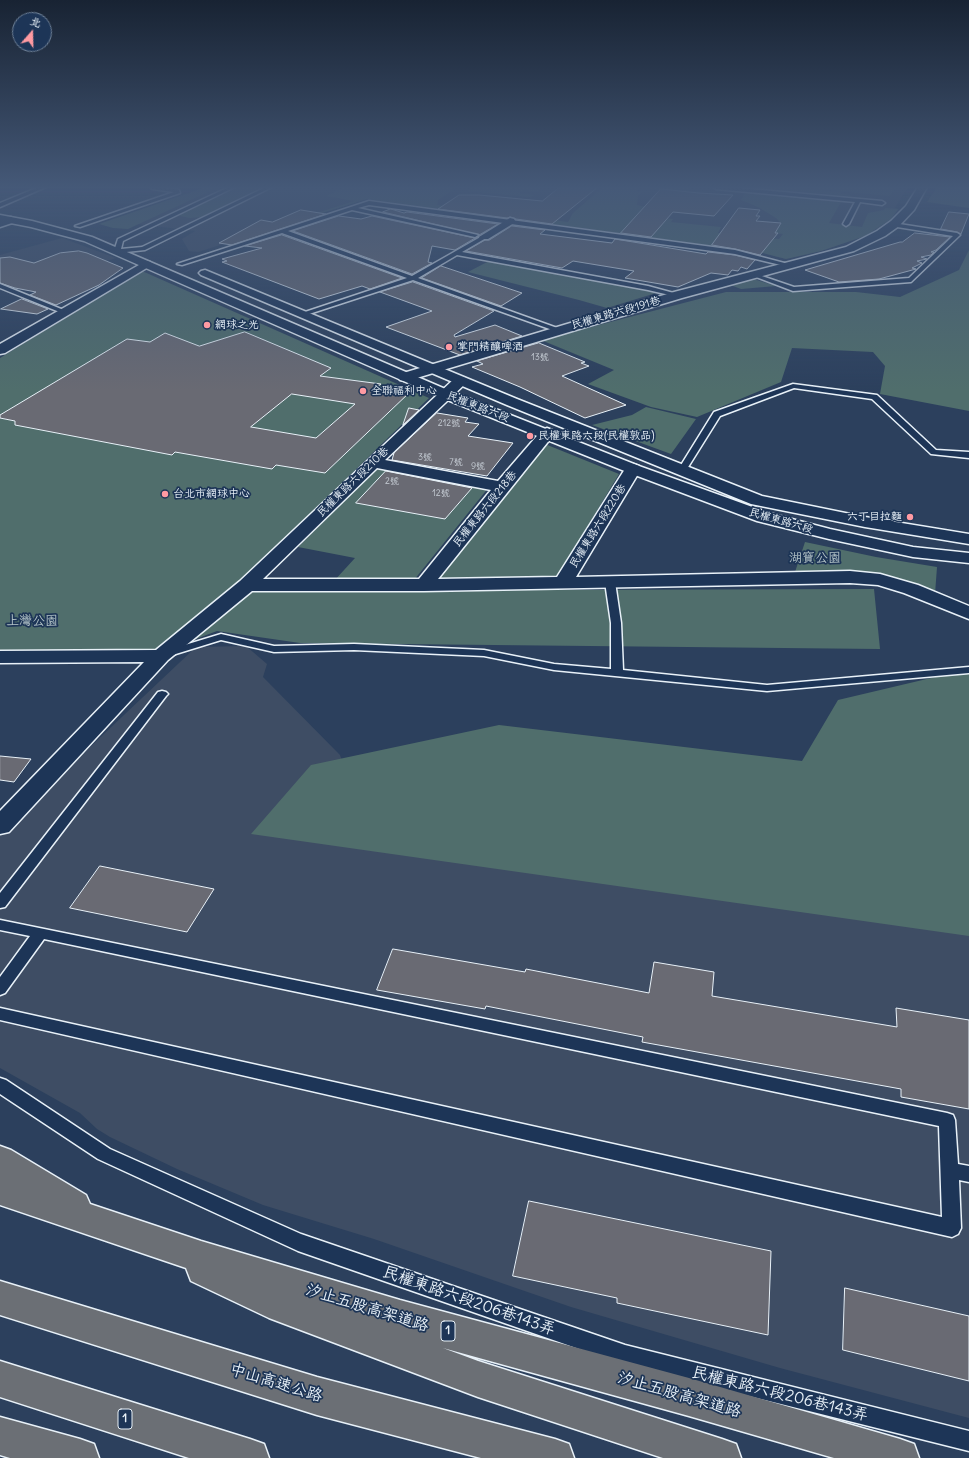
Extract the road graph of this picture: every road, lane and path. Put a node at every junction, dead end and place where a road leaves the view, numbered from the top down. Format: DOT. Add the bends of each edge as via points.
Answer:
graph roads {
  1 [pos="134,255"];
  2 [pos="158,255"];
  3 [pos="208,255"];
  4 [pos="349,255"];
  5 [pos="452,255"];
  6 [pos="467,255"];
  7 [pos="748,255"];
  8 [pos="827,255"];
  9 [pos="936,255"];
  10 [pos="146,264"];
  11 [pos="180,264"];
  12 [pos="789,265"];
  13 [pos="754,275"];
  14 [pos="413,278"];
  15 [pos="0,286"];
  16 [pos="678,295"];
  17 [pos="64,312"];
  18 [pos="304,314"];
  19 [pos="558,330"];
  20 [pos="0,350"];
  21 [pos="431,369"];
  22 [pos="405,377"];
  23 [pos="460,381"];
  24 [pos="445,394"];
  25 [pos="547,433"];
  26 [pos="969,455"];
  27 [pos="372,463"];
  28 [pos="633,469"];
  29 [pos="682,470"];
  30 [pos="502,487"];
  31 [pos="969,538"];
  32 [pos="969,558"];
  33 [pos="610,582"];
  34 [pos="563,583"];
  35 [pos="247,585"];
  36 [pos="424,585"];
  37 [pos="969,613"];
  38 [pos="161,656"];
  39 [pos="0,657"];
  40 [pos="969,670"];
  41 [pos="617,673"];
  42 [pos="162,694"];
  43 [pos="0,826"];
  44 [pos="0,903"];
  45 [pos="0,925"];
  46 [pos="40,933"];
  47 [pos="0,989"];
  48 [pos="0,1014"];
  49 [pos="0,1085"];
  50 [pos="0,1160"];
  51 [pos="949,1170"];
  52 [pos="969,1174"];
  53 [pos="0,1190"];
  54 [pos="0,1298"];
  55 [pos="0,1379"];
  56 [pos="0,1436"];
  57 [pos="969,1441"];
  58 [pos="80,1458"];
  59 [pos="250,1458"];
  60 [pos="555,1458"];
  61 [pos="722,1458"];
  62 [pos="900,1458"];
  1 -- 10 [label="street, 民權東路六段"];
  2 -- 11 [label="street, 民權東路六段"];
  3 -- 11 [label="lane"];
  4 -- 14 [label="lane"];
  5 -- 14 [label="lane"];
  6 -- 16 [label="lane"];
  7 -- 12 [label="lane"];
  8 -- 12 [label="street, 民權東路六段191巷"];
  9 -- 13 [label="lane" via="911,280 793,289"];
  10 -- 17 [label="street"];
  10 -- 22 [label="street, 民權東路六段"];
  11 -- 18 [label="street, 民權東路六段"];
  12 -- 13 [label="street, 民權東路六段191巷"];
  13 -- 16 [label="street, 民權東路六段191巷"];
  14 -- 18 [label="lane"];
  14 -- 19 [label="lane"];
  15 -- 17 [label="lane"];
  16 -- 19 [label="street, 民權東路六段191巷"];
  17 -- 20 [label="street"];
  18 -- 21 [label="street, 民權東路六段"];
  19 -- 21 [label="street, 民權東路六段191巷"];
  21 -- 22 [label="street, 民權東路六段191巷"];
  21 -- 23 [label="street, 民權東路六段"];
  22 -- 24 [label="street, 民權東路六段"];
  23 -- 24 [label="street, 民權東路六段210巷"];
  23 -- 29 [label="street, 民權東路六段"];
  24 -- 25 [label="street, 民權東路六段"];
  24 -- 27 [label="street, 民權東路六段210巷"];
  25 -- 28 [label="street, 民權東路六段"];
  25 -- 30 [label="street, 民權東路六段218巷"];
  26 -- 29 [label="lane" via="934,452 874,397 793,386 717,414"];
  27 -- 30 [label="street"];
  27 -- 35 [label="street, 民權東路六段210巷"];
  28 -- 32 [label="street, 民權東路六段" via="763,517 913,552"];
  28 -- 34 [label="street, 民權東路六段220巷"];
  29 -- 31 [label="street, 民權東路六段" via="757,500 865,522"];
  30 -- 36 [label="street, 民權東路六段218巷"];
  33 -- 34 [label="street"];
  33 -- 37 [label="street" via="850,577 880,580 911,589"];
  33 -- 41 [label="lane" via="616,623"];
  34 -- 36 [label="street"];
  35 -- 36 [label="street"];
  35 -- 38 [label="street, 民權東路六段210巷"];
  38 -- 39 [label="street"];
  38 -- 41 [label="lane" via="221,637 274,649 354,647 484,653 554,667"];
  38 -- 43 [label="street, 民權東路六段210巷"];
  40 -- 41 [label="lane" via="767,688"];
  42 -- 44 [label="lane"];
  45 -- 46 [label="lane"];
  46 -- 47 [label="lane"];
  46 -- 51 [label="lane" via="947,1120"];
  48 -- 51 [label="lane" via="952,1228"];
  49 -- 57 [label="lane, 民權東路六段206巷143弄" via="104,1154 298,1242 625,1355"];
  50 -- 61 [label="highway" via="71,1204 270,1301 478,1378"];
  51 -- 52 [label="lane"];
  53 -- 62 [label="highway, 汐止五股高架道路 / 1" via="201,1257 400,1318"];
  54 -- 60 [label="highway, 中山高速公路" via="317,1396"];
  55 -- 59 [label="highway, 1"];
  56 -- 58 [label="highway"];
}
